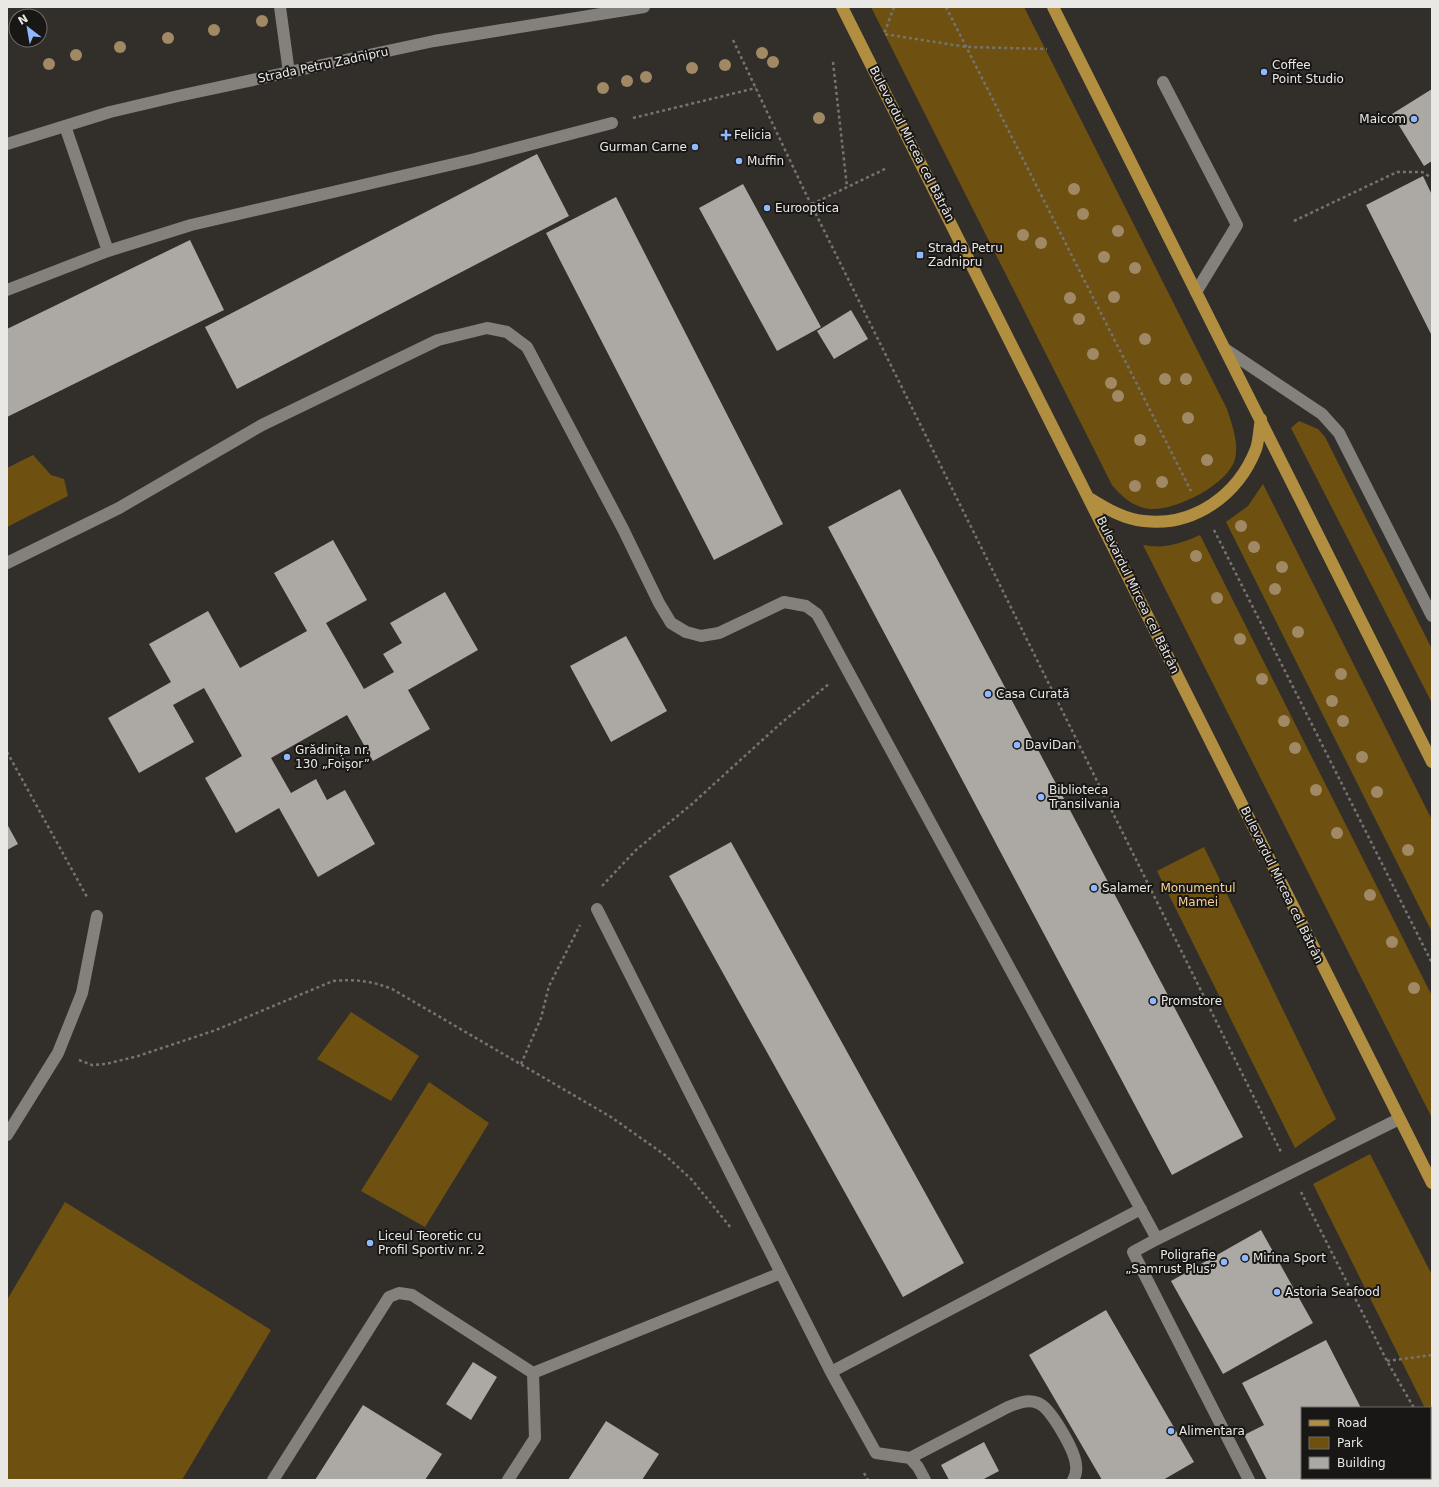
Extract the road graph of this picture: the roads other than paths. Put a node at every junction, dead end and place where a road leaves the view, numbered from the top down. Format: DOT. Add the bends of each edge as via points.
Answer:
graph roads {
  1 [pos="280,7"];
  2 [pos="644,7"];
  3 [pos="842,7"];
  4 [pos="1053,7"];
  5 [pos="289,73"];
  6 [pos="1163,82"];
  7 [pos="612,123"];
  8 [pos="65,126"];
  9 [pos="7,144"];
  10 [pos="108,251"];
  11 [pos="7,290"];
  12 [pos="1196,292"];
  13 [pos="1225,349"];
  14 [pos="1261,419"];
  15 [pos="1090,499"];
  16 [pos="7,563"];
  17 [pos="1432,616"];
  18 [pos="1432,762"];
  19 [pos="597,909"];
  20 [pos="97,916"];
  21 [pos="1399,1119"];
  22 [pos="7,1134"];
  23 [pos="1432,1183"];
  24 [pos="1141,1209"];
  25 [pos="1157,1239"];
  26 [pos="781,1273"];
  27 [pos="831,1372"];
  28 [pos="533,1373"];
  29 [pos="910,1458"];
  30 [pos="273,1480"];
  31 [pos="508,1480"];
  32 [pos="925,1480"];
  33 [pos="1073,1480"];
  34 [pos="1249,1480"];
  1 -- 5 [label="street"];
  2 -- 5 [label="street, Strada Petru Zadnipru" via="434,41"];
  3 -- 15 [label="main road, Bulevardul Mircea cel Bătrân"];
  4 -- 12 [label="main road"];
  5 -- 8 [label="street, Strada Petru Zadnipru" via="110,112"];
  6 -- 12 [label="street" via="1237,225"];
  7 -- 10 [label="street" via="475,160 191,225"];
  8 -- 9 [label="street, Strada Petru Zadnipru"];
  8 -- 10 [label="street"];
  10 -- 11 [label="street"];
  12 -- 13 [label="main road"];
  13 -- 14 [label="main road"];
  13 -- 17 [label="street" via="1322,414 1339,433"];
  14 -- 15 [label="main road" via="1256,448 1244,474 1225,496 1203,511 1173,521 1144,522 1115,514"];
  14 -- 18 [label="main road"];
  15 -- 21 [label="main road, Bulevardul Mircea cel Bătrân"];
  16 -- 24 [label="street" via="119,508 262,425 438,340 487,328 507,332 527,347 671,623 686,632 701,636 719,633 784,602 806,606 817,614"];
  19 -- 26 [label="street"];
  20 -- 22 [label="street" via="82,993 58,1053"];
  21 -- 23 [label="main road, Bulevardul Mircea cel Bătrân"];
  21 -- 25 [label="street"];
  24 -- 25 [label="street"];
  24 -- 27 [label="street"];
  25 -- 34 [label="street" via="1133,1252"];
  26 -- 27 [label="street"];
  26 -- 28 [label="street"];
  27 -- 29 [label="street" via="876,1453"];
  28 -- 30 [label="street" via="412,1295 399,1293 389,1298"];
  28 -- 31 [label="street" via="535,1438"];
  29 -- 32 [label="street"];
  29 -- 33 [label="street" via="1024,1401 1039,1404 1055,1421 1070,1447 1076,1464"];
}
